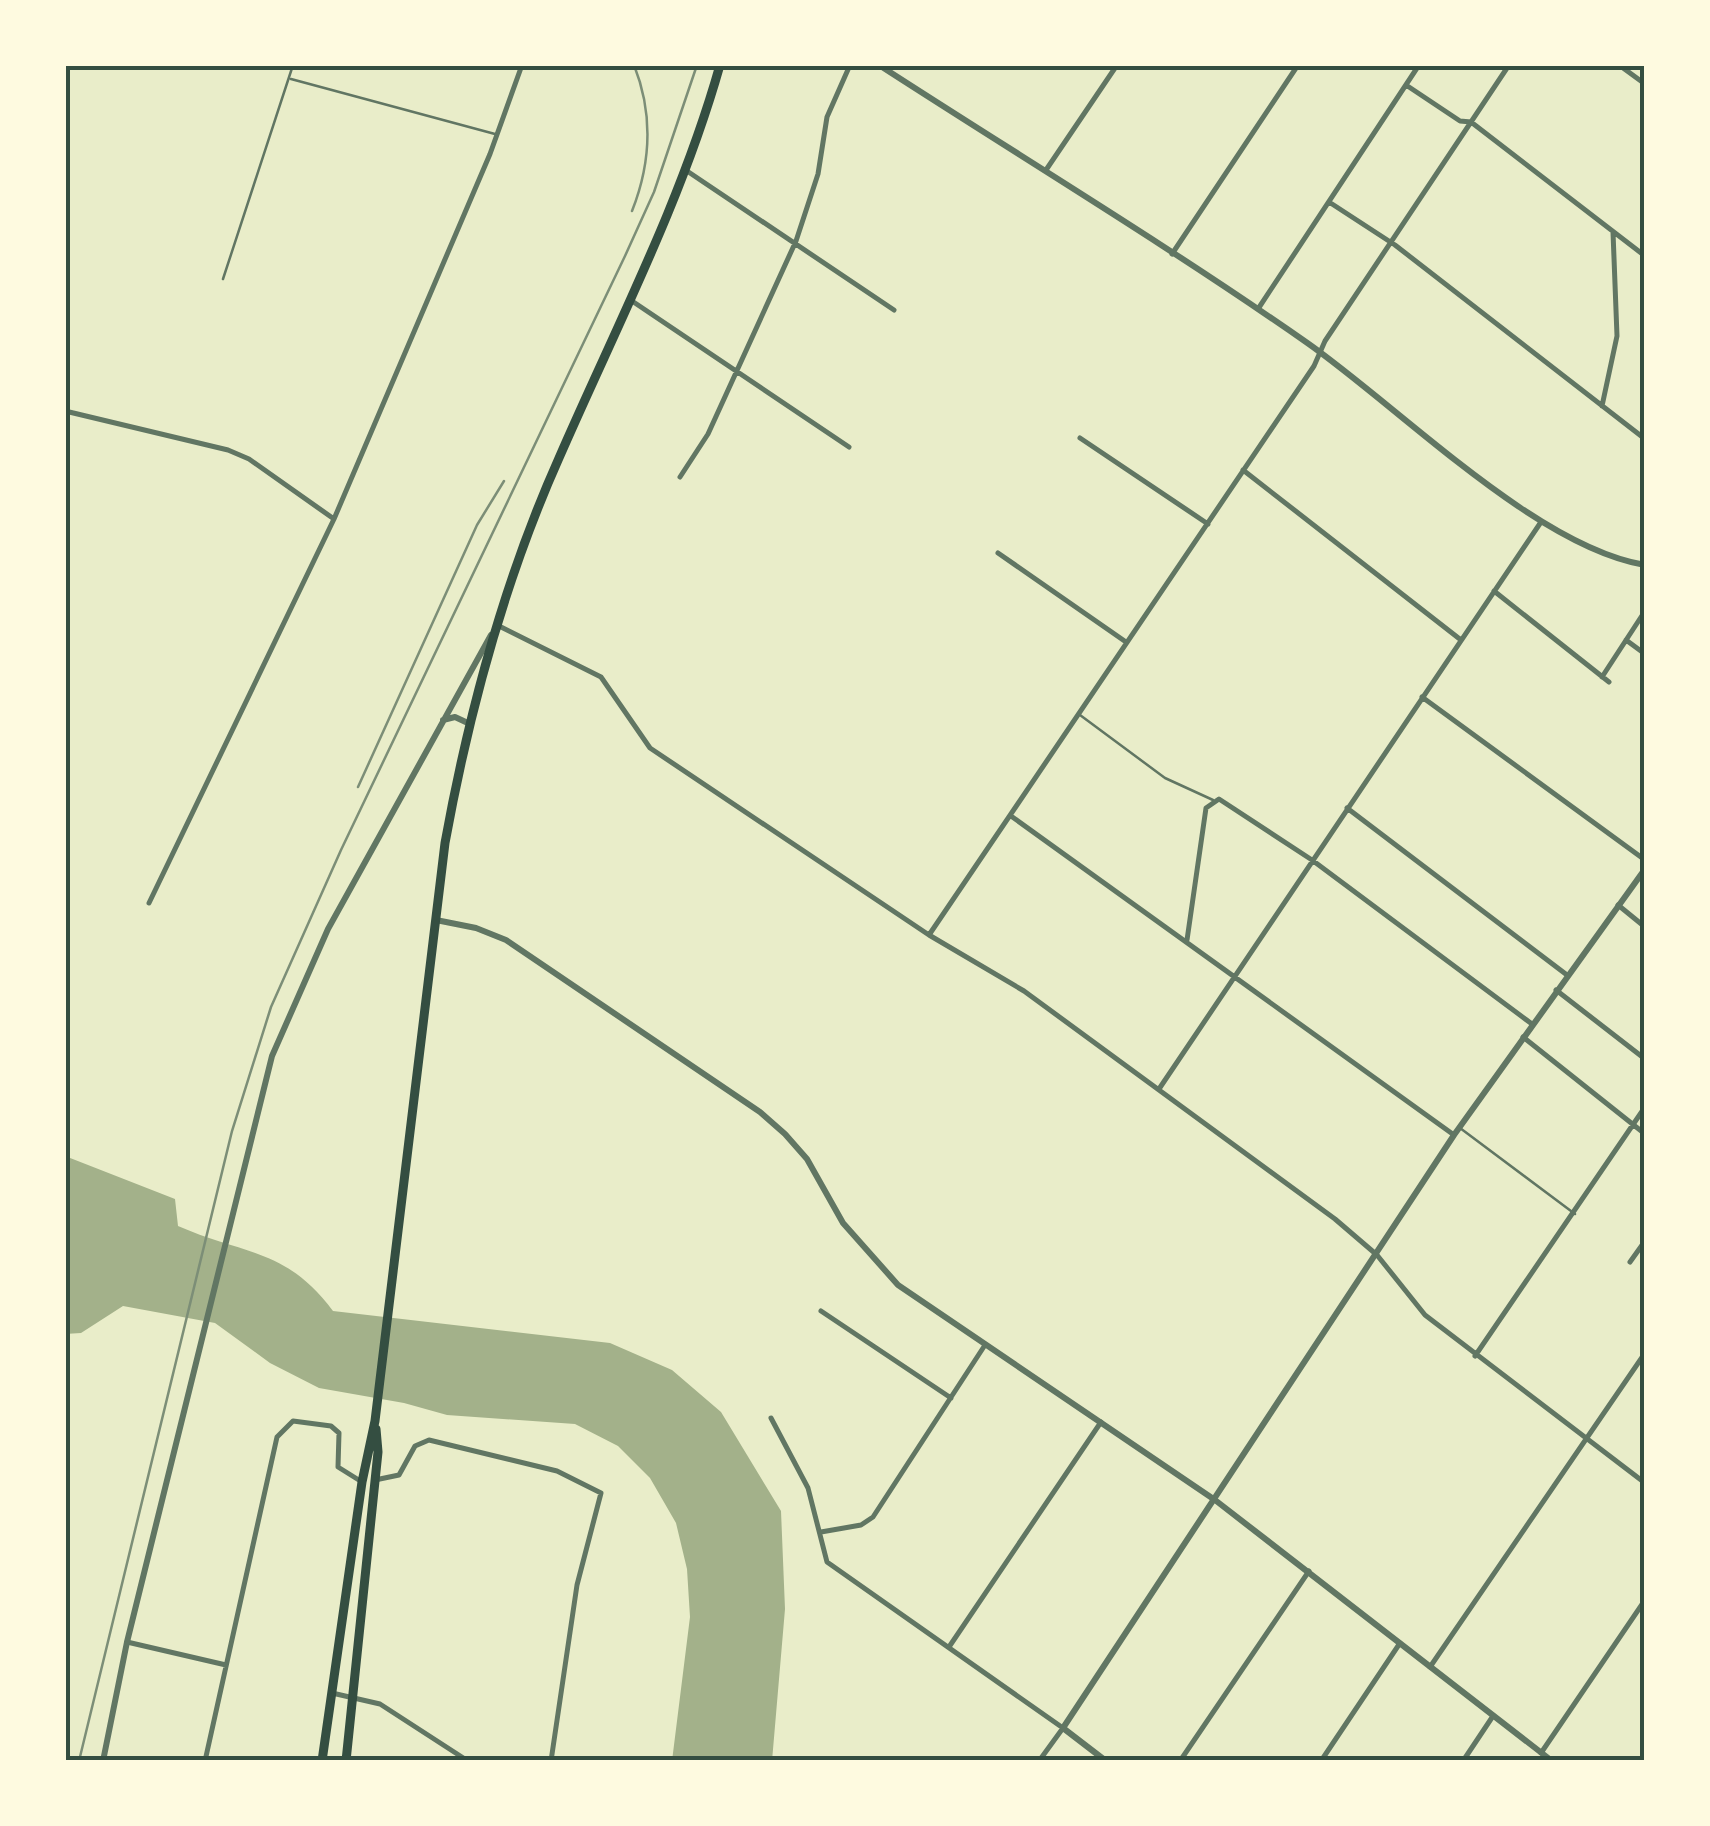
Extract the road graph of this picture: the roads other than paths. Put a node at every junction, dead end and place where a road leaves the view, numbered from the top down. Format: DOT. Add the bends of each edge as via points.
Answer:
graph roads {
  1 [pos="294,65"];
  2 [pos="522,65"];
  3 [pos="720,65"];
  4 [pos="850,65"];
  5 [pos="879,65"];
  6 [pos="1117,65"];
  7 [pos="1298,65"];
  8 [pos="1420,65"];
  9 [pos="1508,65"];
  10 [pos="1619,65"];
  11 [pos="289,78"];
  12 [pos="1645,84"];
  13 [pos="1406,85"];
  14 [pos="1471,122"];
  15 [pos="498,135"];
  16 [pos="687,170"];
  17 [pos="1044,173"];
  18 [pos="1329,202"];
  19 [pos="1613,232"];
  20 [pos="796,242"];
  21 [pos="1389,243"];
  22 [pos="1172,256"];
  23 [pos="1645,256"];
  24 [pos="223,278"];
  25 [pos="632,300"];
  26 [pos="894,310"];
  27 [pos="1257,310"];
  28 [pos="1320,352"];
  29 [pos="736,369"];
  30 [pos="1602,406"];
  31 [pos="65,411"];
  32 [pos="1080,438"];
  33 [pos="1645,439"];
  34 [pos="849,447"];
  35 [pos="1243,470"];
  36 [pos="680,477"];
  37 [pos="334,518"];
  38 [pos="1541,522"];
  39 [pos="1208,524"];
  40 [pos="998,553"];
  41 [pos="1645,565"];
  42 [pos="1494,590"];
  43 [pos="1645,611"];
  44 [pos="496,625"];
  45 [pos="1460,640"];
  46 [pos="1626,640"];
  47 [pos="1126,642"];
  48 [pos="1645,654"];
  49 [pos="1602,677"];
  50 [pos="1609,682"];
  51 [pos="1422,697"];
  52 [pos="1079,714"];
  53 [pos="438,724"];
  54 [pos="470,724"];
  55 [pos="1213,800"];
  56 [pos="1347,808"];
  57 [pos="1011,816"];
  58 [pos="1312,860"];
  59 [pos="1645,860"];
  60 [pos="1645,869"];
  61 [pos="149,903"];
  62 [pos="1618,905"];
  63 [pos="435,920"];
  64 [pos="1645,927"];
  65 [pos="929,935"];
  66 [pos="1187,940"];
  67 [pos="1567,975"];
  68 [pos="1236,976"];
  69 [pos="1556,990"];
  70 [pos="1532,1024"];
  71 [pos="1523,1037"];
  72 [pos="1645,1059"];
  73 [pos="1158,1090"];
  74 [pos="1645,1107"];
  75 [pos="1634,1125"];
  76 [pos="1457,1132"];
  77 [pos="1645,1134"];
  78 [pos="1575,1214"];
  79 [pos="1645,1240"];
  80 [pos="1378,1256"];
  81 [pos="1630,1262"];
  82 [pos="821,1312"];
  83 [pos="986,1345"];
  84 [pos="1645,1352"];
  85 [pos="1475,1356"];
  86 [pos="950,1398"];
  87 [pos="771,1418"];
  88 [pos="376,1421"];
  89 [pos="1102,1422"];
  90 [pos="1587,1440"];
  91 [pos="375,1480"];
  92 [pos="362,1482"];
  93 [pos="1645,1483"];
  94 [pos="1215,1500"];
  95 [pos="822,1532"];
  96 [pos="1309,1571"];
  97 [pos="1645,1600"];
  98 [pos="128,1642"];
  99 [pos="1400,1643"];
  100 [pos="948,1648"];
  101 [pos="226,1665"];
  102 [pos="1430,1666"];
  103 [pos="332,1693"];
  104 [pos="352,1696"];
  105 [pos="1493,1716"];
  106 [pos="1062,1728"];
  107 [pos="1541,1753"];
  108 [pos="104,1761"];
  109 [pos="206,1761"];
  110 [pos="322,1761"];
  111 [pos="346,1761"];
  112 [pos="468,1761"];
  113 [pos="551,1761"];
  114 [pos="1039,1761"];
  115 [pos="1106,1761"];
  116 [pos="1180,1761"];
  117 [pos="1320,1761"];
  118 [pos="1462,1761"];
  119 [pos="1552,1761"];
  1 -- 11 [label="lane"];
  2 -- 15 [label="street"];
  3 -- 16 [label="main road"];
  4 -- 20 [label="street" via="827,117"];
  5 -- 17 [label="street"];
  6 -- 17 [label="street"];
  7 -- 22 [label="street"];
  8 -- 13 [label="street"];
  9 -- 14 [label="street"];
  10 -- 12 [label="street"];
  11 -- 15 [label="lane"];
  11 -- 24 [label="lane"];
  13 -- 14 [label="street"];
  13 -- 18 [label="street"];
  14 -- 19 [label="street"];
  14 -- 21 [label="street"];
  15 -- 37 [label="street"];
  16 -- 20 [label="street"];
  16 -- 25 [label="main road"];
  17 -- 22 [label="street"];
  18 -- 21 [label="street"];
  18 -- 27 [label="street"];
  19 -- 23 [label="street"];
  19 -- 30 [label="street" via="1616,336"];
  20 -- 26 [label="street"];
  20 -- 29 [label="street"];
  21 -- 28 [label="street"];
  21 -- 30 [label="street"];
  22 -- 27 [label="street"];
  25 -- 29 [label="street"];
  25 -- 44 [label="main road" via="558,459"];
  27 -- 28 [label="street"];
  28 -- 35 [label="street"];
  28 -- 38 [label="street"];
  29 -- 34 [label="street"];
  29 -- 36 [label="street" via="708,434"];
  30 -- 33 [label="street"];
  31 -- 37 [label="street" via="238,454"];
  32 -- 39 [label="street"];
  35 -- 39 [label="street"];
  35 -- 45 [label="street"];
  37 -- 61 [label="street"];
  38 -- 41 [label="street" via="1588,549"];
  38 -- 42 [label="street"];
  39 -- 47 [label="street"];
  40 -- 47 [label="street"];
  42 -- 45 [label="street"];
  42 -- 49 [label="street"];
  43 -- 46 [label="street"];
  44 -- 53 [label="street"];
  44 -- 54 [label="main road"];
  44 -- 65 [label="street" via="601,677 650,748"];
  45 -- 51 [label="street"];
  46 -- 48 [label="street"];
  46 -- 49 [label="street"];
  47 -- 52 [label="street"];
  49 -- 50 [label="street"];
  51 -- 56 [label="street"];
  51 -- 59 [label="street"];
  52 -- 55 [label="lane" via="1165,778"];
  52 -- 57 [label="street"];
  53 -- 54 [label="street" via="450,716"];
  53 -- 98 [label="street" via="328,929 272,1056"];
  54 -- 63 [label="main road"];
  55 -- 58 [label="street" via="1226,800"];
  55 -- 66 [label="street" via="1206,808"];
  56 -- 58 [label="street"];
  56 -- 67 [label="street"];
  57 -- 65 [label="street"];
  57 -- 66 [label="street"];
  58 -- 68 [label="street"];
  58 -- 70 [label="street"];
  60 -- 62 [label="street"];
  62 -- 64 [label="street"];
  62 -- 67 [label="street"];
  63 -- 83 [label="street" via="506,940 760,1112 807,1160 871,1258 898,1285"];
  63 -- 88 [label="main road"];
  65 -- 73 [label="street" via="1020,989"];
  66 -- 68 [label="street"];
  67 -- 69 [label="street"];
  68 -- 73 [label="street"];
  68 -- 76 [label="street"];
  69 -- 70 [label="street"];
  69 -- 72 [label="street"];
  70 -- 71 [label="street"];
  71 -- 75 [label="street"];
  71 -- 76 [label="street"];
  73 -- 80 [label="street"];
  74 -- 75 [label="street"];
  75 -- 77 [label="street"];
  75 -- 78 [label="street"];
  76 -- 78 [label="lane"];
  76 -- 80 [label="street"];
  78 -- 85 [label="street"];
  79 -- 81 [label="street"];
  80 -- 85 [label="street" via="1426,1315"];
  80 -- 94 [label="street"];
  82 -- 86 [label="street"];
  83 -- 86 [label="street"];
  83 -- 89 [label="street"];
  84 -- 90 [label="street"];
  85 -- 90 [label="street"];
  86 -- 95 [label="street" via="872,1517"];
  87 -- 95 [label="street" via="808,1488"];
  88 -- 91 [label="main road"];
  88 -- 92 [label="main road"];
  89 -- 94 [label="street"];
  89 -- 100 [label="street"];
  90 -- 93 [label="street"];
  90 -- 102 [label="street"];
  91 -- 104 [label="main road"];
  91 -- 113 [label="street" via="399,1476 415,1446 429,1440 557,1471 601,1492 577,1585"];
  92 -- 101 [label="street" via="338,1467 337,1430 302,1419 284,1427"];
  92 -- 103 [label="main road"];
  94 -- 96 [label="street"];
  94 -- 106 [label="street"];
  95 -- 100 [label="street" via="833,1568"];
  96 -- 99 [label="street"];
  96 -- 116 [label="street"];
  97 -- 107 [label="street"];
  98 -- 101 [label="street"];
  98 -- 108 [label="street"];
  99 -- 102 [label="street"];
  99 -- 117 [label="street"];
  100 -- 106 [label="street"];
  101 -- 109 [label="street"];
  102 -- 105 [label="street"];
  103 -- 104 [label="street"];
  103 -- 110 [label="main road"];
  104 -- 111 [label="main road"];
  104 -- 112 [label="street" via="397,1714"];
  105 -- 107 [label="street"];
  105 -- 118 [label="street"];
  106 -- 114 [label="street"];
  106 -- 115 [label="street"];
  107 -- 119 [label="street"];
}
